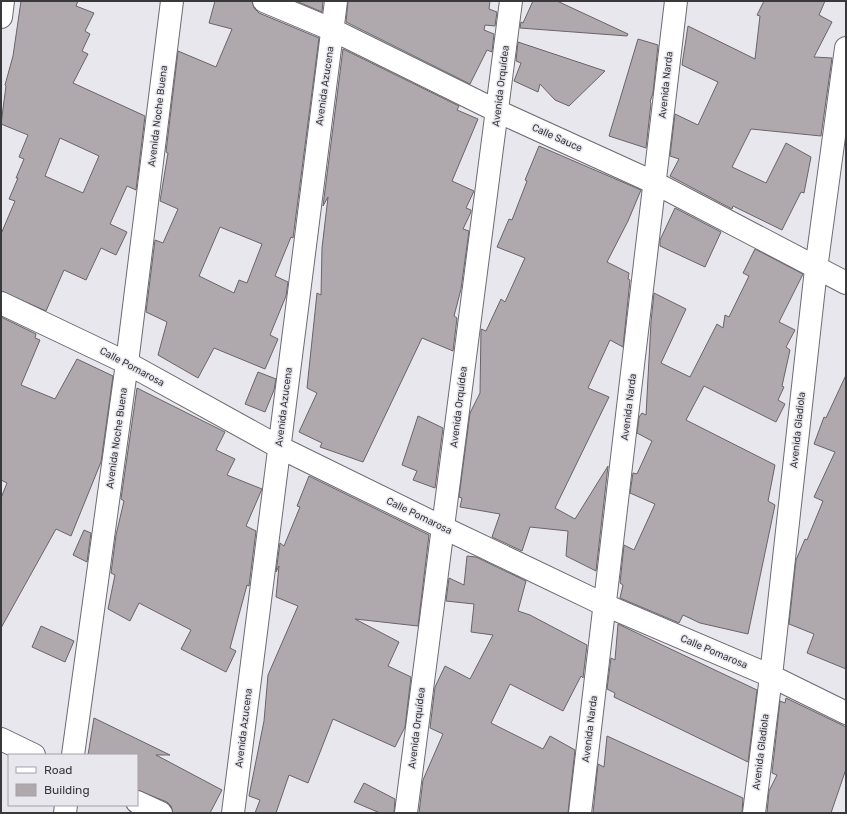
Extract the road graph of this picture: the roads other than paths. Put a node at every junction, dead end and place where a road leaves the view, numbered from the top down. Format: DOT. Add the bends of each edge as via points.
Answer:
graph roads {
  1 [pos="3,1"];
  2 [pos="172,1"];
  3 [pos="264,1"];
  4 [pos="336,1"];
  5 [pos="512,1"];
  6 [pos="676,1"];
  7 [pos="1,17"];
  8 [pos="333,30"];
  9 [pos="846,48"];
  10 [pos="497,111"];
  11 [pos="655,183"];
  12 [pos="816,268"];
  13 [pos="846,283"];
  14 [pos="1,303"];
  15 [pos="128,363"];
  16 [pos="280,448"];
  17 [pos="444,528"];
  18 [pos="605,605"];
  19 [pos="771,676"];
  20 [pos="846,713"];
  21 [pos="1,739"];
  22 [pos="32,754"];
  23 [pos="73,754"];
  24 [pos="138,802"];
  25 [pos="161,813"];
  26 [pos="233,813"];
  27 [pos="406,813"];
  28 [pos="580,813"];
  29 [pos="754,813"];
  1 -- 7 [label="street"];
  2 -- 15 [label="street, Avenida Noche Buena"];
  3 -- 8 [label="street, Calle Sauce"];
  4 -- 8 [label="street, Avenida Azucena"];
  5 -- 10 [label="street, Avenida Orquídea"];
  6 -- 11 [label="street, Avenida Narda"];
  8 -- 10 [label="street, Calle Sauce"];
  8 -- 16 [label="street, Avenida Azucena"];
  9 -- 12 [label="street, Avenida Gladiola"];
  10 -- 11 [label="street, Calle Sauce"];
  10 -- 17 [label="street, Avenida Orquídea"];
  11 -- 12 [label="street, Calle Sauce"];
  11 -- 18 [label="street, Avenida Narda"];
  12 -- 13 [label="street, Calle Sauce"];
  12 -- 19 [label="street, Avenida Gladiola"];
  14 -- 15 [label="street, Calle Pomarosa"];
  15 -- 16 [label="street, Calle Pomarosa"];
  15 -- 23 [label="street, Avenida Noche Buena"];
  16 -- 17 [label="street, Calle Pomarosa"];
  16 -- 26 [label="street, Avenida Azucena"];
  17 -- 18 [label="street, Calle Pomarosa"];
  17 -- 27 [label="street, Avenida Orquídea"];
  18 -- 19 [label="street, Calle Pomarosa"];
  18 -- 28 [label="street, Avenida Narda"];
  19 -- 20 [label="street, Calle Pomarosa"];
  19 -- 29 [label="street, Avenida Gladiola"];
  21 -- 22 [label="street"];
  24 -- 25 [label="street"];
}
